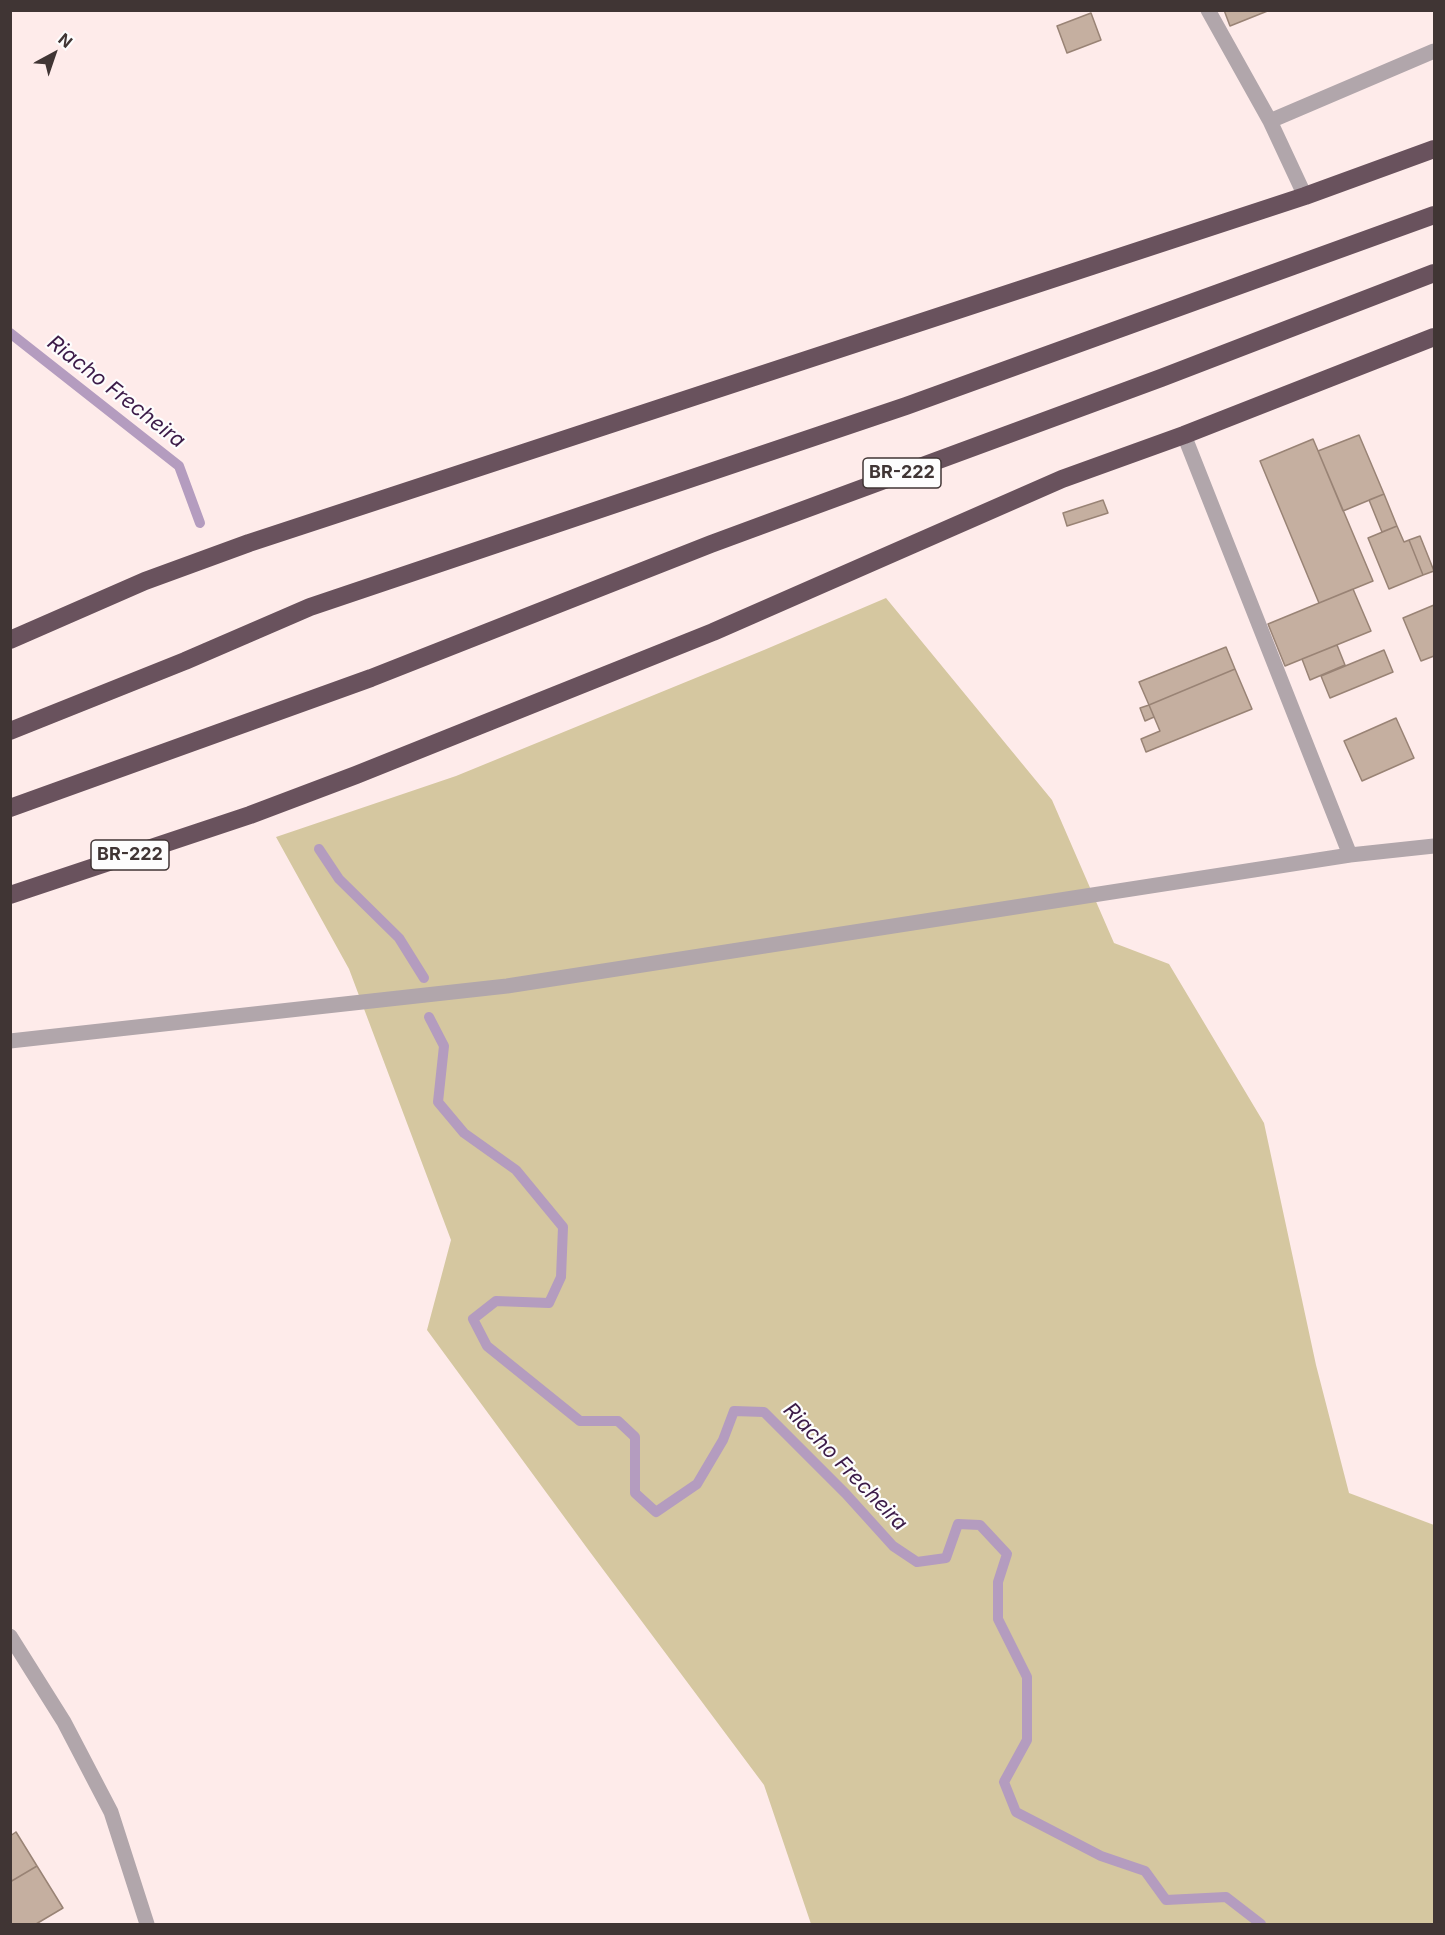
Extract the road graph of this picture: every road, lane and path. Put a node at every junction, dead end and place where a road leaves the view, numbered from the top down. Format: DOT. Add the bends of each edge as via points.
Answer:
graph roads {
  1 [pos="1208,10"];
  2 [pos="1434,51"];
  3 [pos="1270,121"];
  4 [pos="1434,149"];
  5 [pos="1305,196"];
  6 [pos="1434,214"];
  7 [pos="1434,273"];
  8 [pos="1434,337"];
  9 [pos="1184,435"];
  10 [pos="10,640"];
  11 [pos="10,730"];
  12 [pos="10,808"];
  13 [pos="1434,846"];
  14 [pos="1350,855"];
  15 [pos="10,895"];
  16 [pos="10,1041"];
  17 [pos="10,1636"];
  18 [pos="147,1924"];
  1 -- 3 [label="street"];
  2 -- 3 [label="street"];
  3 -- 5 [label="street"];
  4 -- 5 [label="highway"];
  5 -- 10 [label="highway" via="249,543 145,581"];
  6 -- 11 [label="highway" via="906,406 310,607"];
  7 -- 12 [label="highway, BR-222" via="711,544 371,678"];
  8 -- 9 [label="highway, BR-222"];
  9 -- 14 [label="street"];
  9 -- 15 [label="highway, BR-222" via="1062,480 713,632 356,775"];
  13 -- 14 [label="street"];
  14 -- 16 [label="street" via="507,986"];
  17 -- 18 [label="street" via="64,1722 111,1812"];
}
